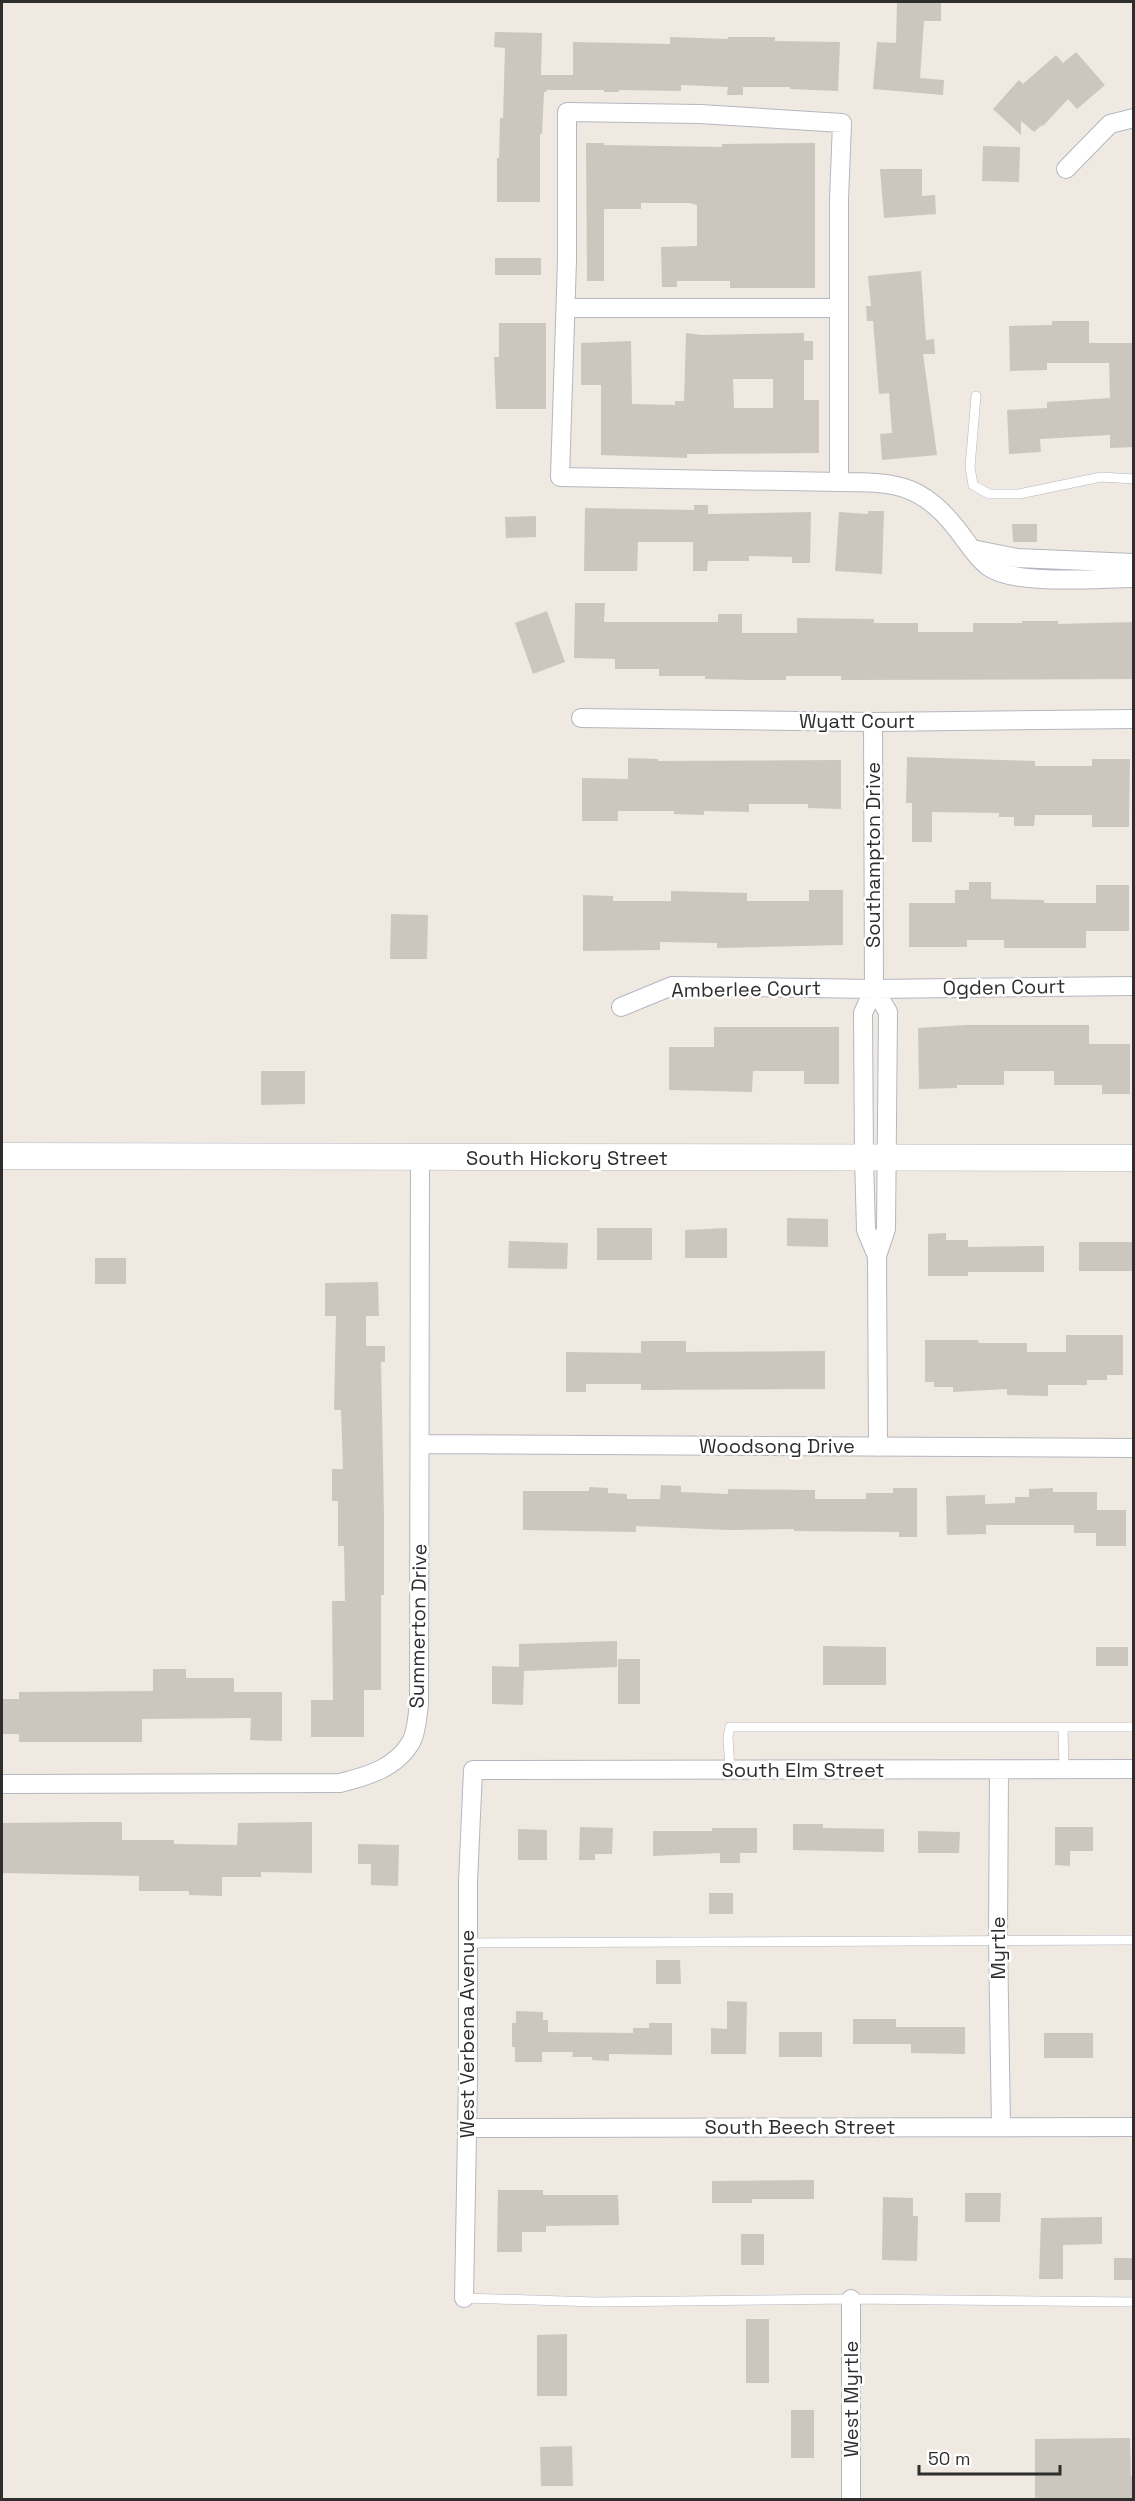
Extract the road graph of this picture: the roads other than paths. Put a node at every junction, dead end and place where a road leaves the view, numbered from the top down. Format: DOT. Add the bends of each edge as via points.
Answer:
graph roads {
  1 [pos="1134,118"];
  2 [pos="1066,169"];
  3 [pos="566,308"];
  4 [pos="839,308"];
  5 [pos="976,396"];
  6 [pos="1134,479"];
  7 [pos="839,482"];
  8 [pos="972,549"];
  9 [pos="1134,563"];
  10 [pos="1134,578"];
  11 [pos="581,718"];
  12 [pos="1134,719"];
  13 [pos="873,722"];
  14 [pos="1134,986"];
  15 [pos="874,989"];
  16 [pos="621,1007"];
  17 [pos="2,1156"];
  18 [pos="420,1158"];
  19 [pos="876,1158"];
  20 [pos="1134,1158"];
  21 [pos="420,1444"];
  22 [pos="878,1447"];
  23 [pos="1134,1448"];
  24 [pos="1063,1727"];
  25 [pos="1134,1727"];
  26 [pos="1064,1769"];
  27 [pos="1134,1769"];
  28 [pos="473,1770"];
  29 [pos="730,1770"];
  30 [pos="999,1770"];
  31 [pos="2,1784"];
  32 [pos="998,1939"];
  33 [pos="1134,1940"];
  34 [pos="468,1943"];
  35 [pos="1001,2127"];
  36 [pos="1134,2127"];
  37 [pos="467,2128"];
  38 [pos="464,2298"];
  39 [pos="851,2299"];
  40 [pos="1134,2302"];
  41 [pos="851,2499"];
  1 -- 2 [label="street" via="1110,124"];
  3 -- 4 [label="street"];
  3 -- 4 [label="street" via="567,112 842,123"];
  3 -- 7 [label="street" via="560,477"];
  4 -- 7 [label="street"];
  5 -- 6 [label="lane" via="970,467 973,485 989,495 1019,494 1101,477"];
  7 -- 8 [label="street" via="907,488 926,496 943,510"];
  8 -- 9 [label="street" via="1017,558"];
  8 -- 10 [label="street" via="988,567 1008,575"];
  11 -- 13 [label="street, Wyatt Court"];
  12 -- 13 [label="street, Wyatt Court"];
  13 -- 15 [label="street, Southampton Drive"];
  14 -- 15 [label="street, Ogden Court"];
  15 -- 16 [label="street, Amberlee Court" via="672,986"];
  15 -- 19 [label="street, Southampton Drive" via="862,1013"];
  15 -- 19 [label="street, Southampton Drive" via="888,1012"];
  17 -- 18 [label="street, South Hickory Street"];
  18 -- 19 [label="street, South Hickory Street"];
  18 -- 21 [label="street, Summerton Drive"];
  19 -- 20 [label="street, South Hickory Street"];
  19 -- 22 [label="street" via="866,1230 877,1257"];
  21 -- 22 [label="street, Woodsong Drive"];
  21 -- 31 [label="street, Summerton Drive" via="419,1705 412,1740 394,1762 371,1775 340,1783"];
  22 -- 23 [label="street, Woodsong Drive"];
  24 -- 25 [label="lane"];
  24 -- 26 [label="lane"];
  24 -- 29 [label="lane" via="730,1727"];
  26 -- 27 [label="street, South Elm Street"];
  26 -- 30 [label="street, South Elm Street"];
  28 -- 29 [label="street, South Elm Street"];
  28 -- 34 [label="street, West Verbena Avenue"];
  29 -- 30 [label="street, South Elm Street"];
  30 -- 32 [label="street, Myrtle"];
  32 -- 33 [label="lane"];
  32 -- 34 [label="lane"];
  32 -- 35 [label="street, Myrtle"];
  34 -- 37 [label="street, West Verbena Avenue"];
  35 -- 36 [label="street, South Beech Street"];
  35 -- 37 [label="street, South Beech Street"];
  37 -- 38 [label="street, West Verbena Avenue"];
  38 -- 39 [label="lane" via="597,2302"];
  39 -- 40 [label="lane"];
  39 -- 41 [label="street, West Myrtle"];
}
